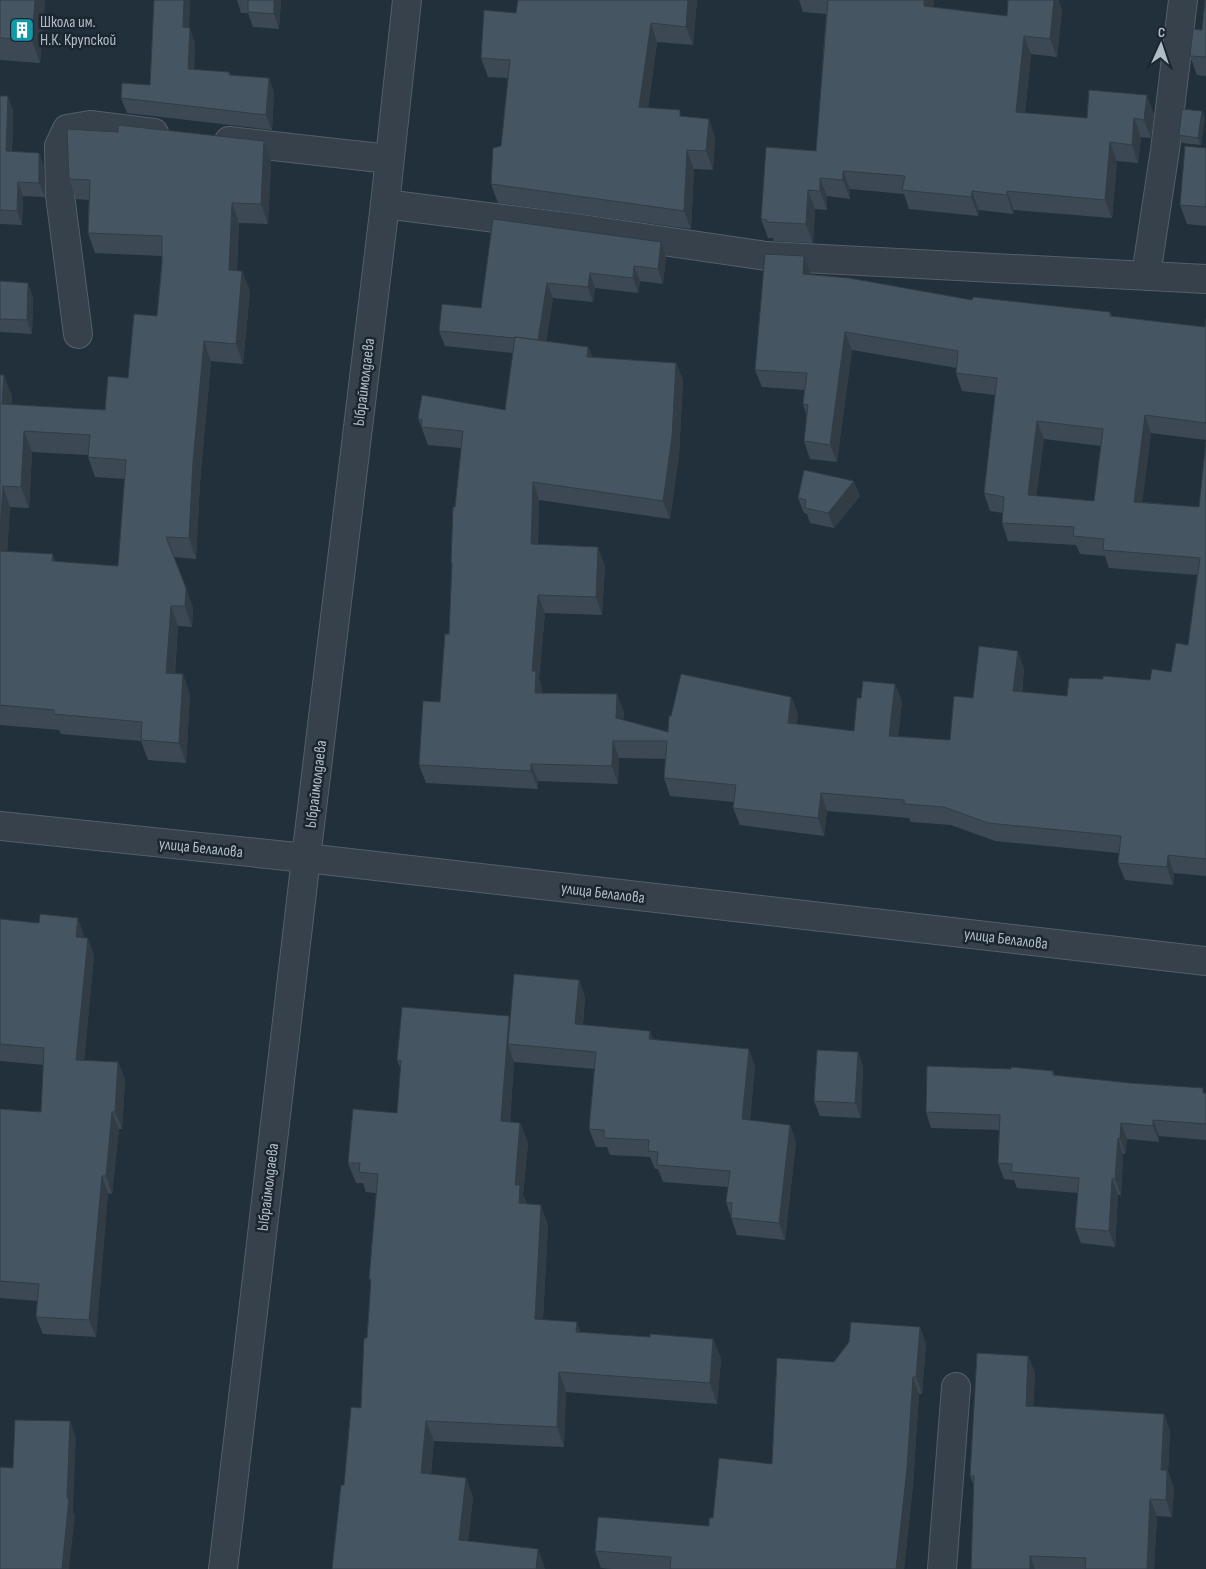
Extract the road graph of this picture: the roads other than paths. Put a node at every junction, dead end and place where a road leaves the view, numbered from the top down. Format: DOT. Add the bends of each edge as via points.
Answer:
graph roads {
  1 [pos="408,0"];
  2 [pos="1183,0"];
  3 [pos="177,135"];
  4 [pos="205,138"];
  5 [pos="389,159"];
  6 [pos="385,204"];
  7 [pos="1146,275"];
  8 [pos="1206,279"];
  9 [pos="78,334"];
  10 [pos="0,826"];
  11 [pos="306,858"];
  12 [pos="1206,961"];
  13 [pos="956,1387"];
  14 [pos="223,1569"];
  15 [pos="942,1569"];
  1 -- 5 [label="street, Ыбраймолдаева"];
  2 -- 7 [label="street"];
  3 -- 9 [label="street" via="90,125 67,129 59,146 60,195"];
  4 -- 5 [label="street"];
  5 -- 6 [label="street, Ыбраймолдаева"];
  6 -- 7 [label="street" via="766,256"];
  6 -- 11 [label="street, Ыбраймолдаева"];
  7 -- 8 [label="street"];
  10 -- 11 [label="street, улица Белалова"];
  11 -- 12 [label="street, улица Белалова"];
  11 -- 14 [label="street, Ыбраймолдаева"];
  13 -- 15 [label="street"];
}
